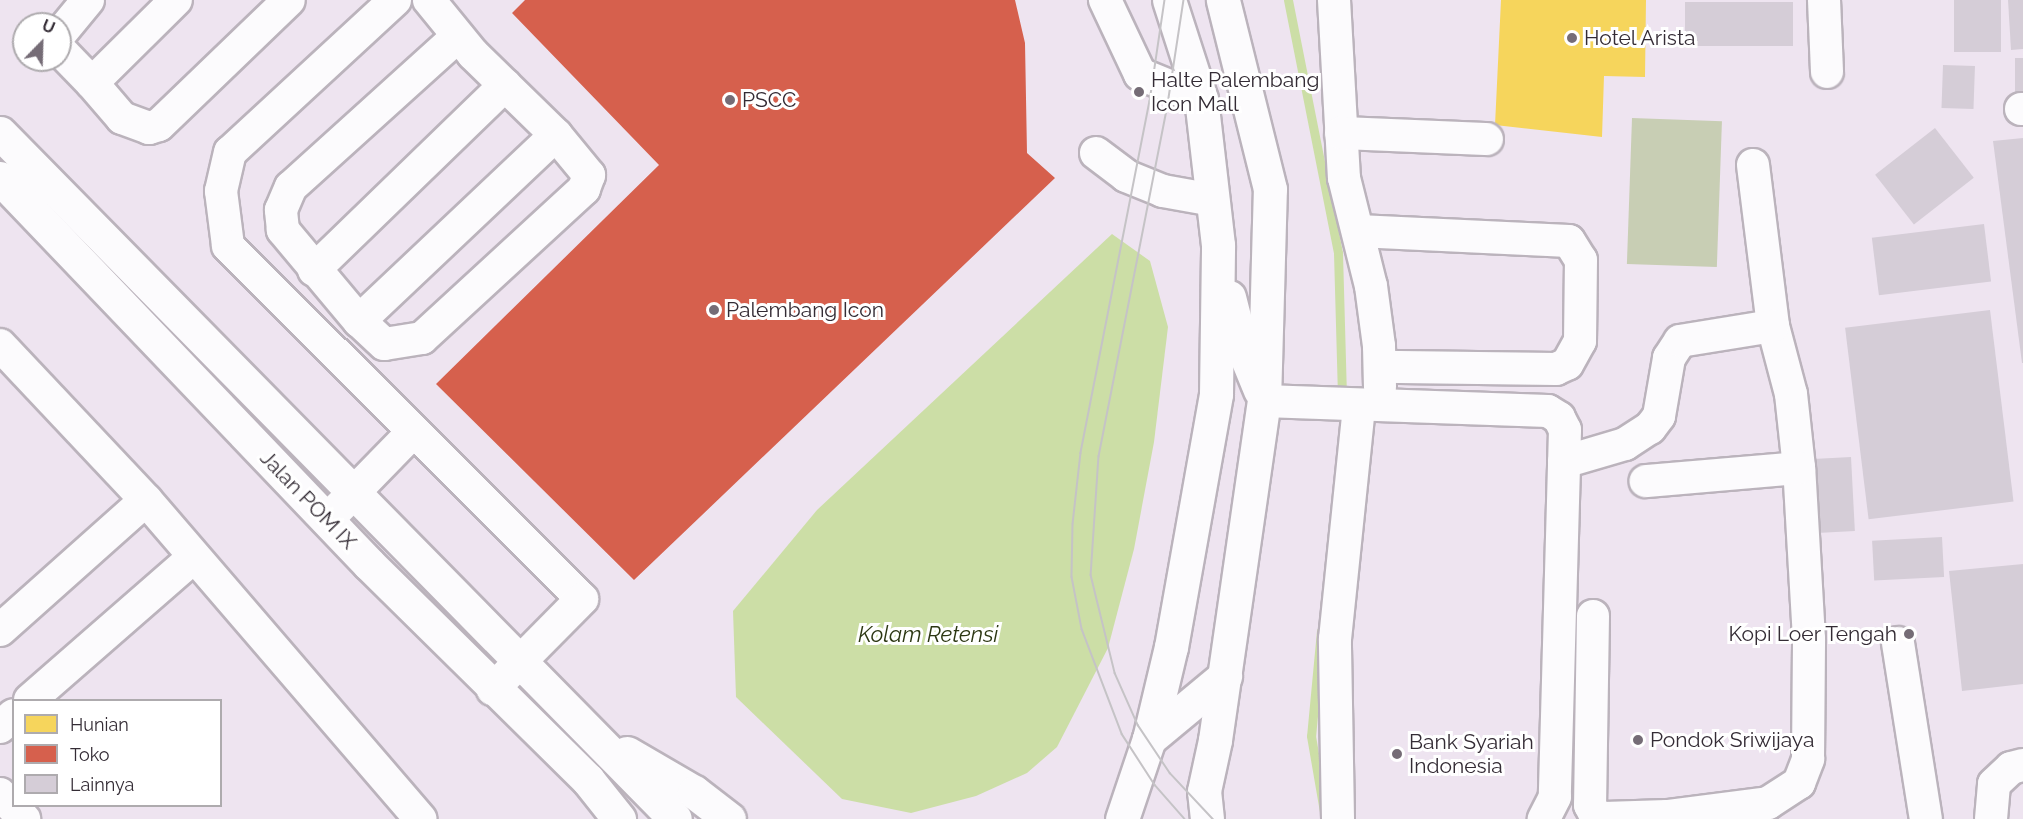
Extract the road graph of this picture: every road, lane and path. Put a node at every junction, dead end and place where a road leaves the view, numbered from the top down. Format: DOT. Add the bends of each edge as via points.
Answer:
graph roads {
  1 [pos="87,0"];
  2 [pos="176,0"];
  3 [pos="289,0"];
  4 [pos="395,0"];
  5 [pos="429,0"];
  6 [pos="1105,0"];
  7 [pos="1169,0"];
  8 [pos="1223,0"];
  9 [pos="1334,0"];
  10 [pos="1824,0"];
  11 [pos="72,19"];
  12 [pos="458,36"];
  13 [pos="72,62"];
  14 [pos="1827,72"];
  15 [pos="92,82"];
  16 [pos="505,85"];
  17 [pos="1201,99"];
  18 [pos="0,133"];
  19 [pos="1341,134"];
  20 [pos="556,135"];
  21 [pos="1487,139"];
  22 [pos="1096,153"];
  23 [pos="1753,165"];
  24 [pos="0,178"];
  25 [pos="1213,200"];
  26 [pos="1358,231"];
  27 [pos="1218,245"];
  28 [pos="314,270"];
  29 [pos="359,321"];
  30 [pos="1773,326"];
  31 [pos="0,346"];
  32 [pos="1380,367"];
  33 [pos="1264,400"];
  34 [pos="1362,405"];
  35 [pos="412,433"];
  36 [pos="1564,462"];
  37 [pos="1799,468"];
  38 [pos="1646,482"];
  39 [pos="355,494"];
  40 [pos="146,500"];
  41 [pos="327,520"];
  42 [pos="193,558"];
  43 [pos="1593,616"];
  44 [pos="0,630"];
  45 [pos="1898,644"];
  46 [pos="520,661"];
  47 [pos="1225,676"];
  48 [pos="493,689"];
  49 [pos="31,699"];
  50 [pos="12,717"];
  51 [pos="0,727"];
  52 [pos="592,733"];
  53 [pos="1149,739"];
  54 [pos="2023,765"];
  55 [pos="588,780"];
  56 [pos="0,794"];
  57 [pos="12,806"];
  58 [pos="12,807"];
  59 [pos="1730,813"];
  60 [pos="24,819"];
  61 [pos="420,819"];
  62 [pos="595,819"];
  63 [pos="619,819"];
  64 [pos="675,819"];
  65 [pos="729,819"];
  66 [pos="1122,819"];
  67 [pos="1207,819"];
  68 [pos="1338,819"];
  69 [pos="1544,819"];
  70 [pos="1926,819"];
  71 [pos="1991,819"];
  1 -- 11 [label="street"];
  2 -- 15 [label="street"];
  3 -- 15 [label="street" via="159,125 149,128 123,118"];
  4 -- 35 [label="street" via="230,152 221,191 228,246"];
  5 -- 12 [label="street"];
  6 -- 17 [label="street" via="1140,74"];
  7 -- 17 [label="main road"];
  8 -- 33 [label="main road" via="1270,189"];
  9 -- 19 [label="street"];
  10 -- 14 [label="street"];
  12 -- 16 [label="street"];
  12 -- 28 [label="street" via="291,187 281,210 283,230"];
  13 -- 15 [label="street"];
  16 -- 20 [label="street"];
  16 -- 28 [label="street"];
  17 -- 25 [label="main road"];
  18 -- 39 [label="main road, Jalan POM IX"];
  19 -- 21 [label="street"];
  19 -- 26 [label="street" via="1344,178"];
  20 -- 29 [label="street"];
  20 -- 29 [label="street" via="589,175 576,196 422,338 384,344"];
  22 -- 25 [label="street" via="1126,177 1162,191"];
  23 -- 30 [label="street"];
  24 -- 41 [label="main road, Jalan POM IX"];
  25 -- 27 [label="main road"];
  26 -- 32 [label="street" via="1371,286"];
  26 -- 32 [label="street" via="1569,241 1581,260 1580,341 1567,364 1556,369"];
  27 -- 33 [label="main road" via="1241,344"];
  27 -- 53 [label="main road" via="1216,394 1171,647"];
  28 -- 29 [label="street"];
  30 -- 36 [label="street" via="1680,341 1669,358 1659,416 1650,428 1625,444"];
  30 -- 37 [label="street" via="1791,394"];
  31 -- 40 [label="street"];
  32 -- 34 [label="street"];
  33 -- 34 [label="street"];
  33 -- 47 [label="main road"];
  34 -- 36 [label="street" via="1548,411 1559,418 1565,430"];
  34 -- 68 [label="street" via="1335,639"];
  35 -- 39 [label="street"];
  35 -- 46 [label="street" via="582,599"];
  36 -- 69 [label="street" via="1555,797"];
  37 -- 38 [label="street"];
  37 -- 59 [label="street" via="1809,639 1808,759 1799,783 1787,793 1768,803"];
  39 -- 41 [label="street"];
  39 -- 46 [label="main road, Jalan POM IX"];
  40 -- 42 [label="street"];
  40 -- 44 [label="street"];
  41 -- 48 [label="main road, Jalan POM IX"];
  42 -- 49 [label="street"];
  42 -- 61 [label="street" via="274,646"];
  43 -- 59 [label="street" via="1590,805 1595,815 1604,818"];
  45 -- 70 [label="street"];
  46 -- 48 [label="street"];
  46 -- 52 [label="main road, Jalan POM IX"];
  47 -- 53 [label="main road"];
  47 -- 67 [label="main road" via="1204,791"];
  48 -- 55 [label="main road, Jalan POM IX"];
  50 -- 51 [label="street"];
  52 -- 64 [label="main road"];
  52 -- 65 [label="main road" via="694,792"];
  53 -- 66 [label="main road"];
  54 -- 71 [label="street" via="2011,768 1994,784"];
  55 -- 62 [label="main road"];
  55 -- 63 [label="main road, Jalan POM IX"];
  56 -- 57 [label="street"];
  58 -- 60 [label="street"];
}
